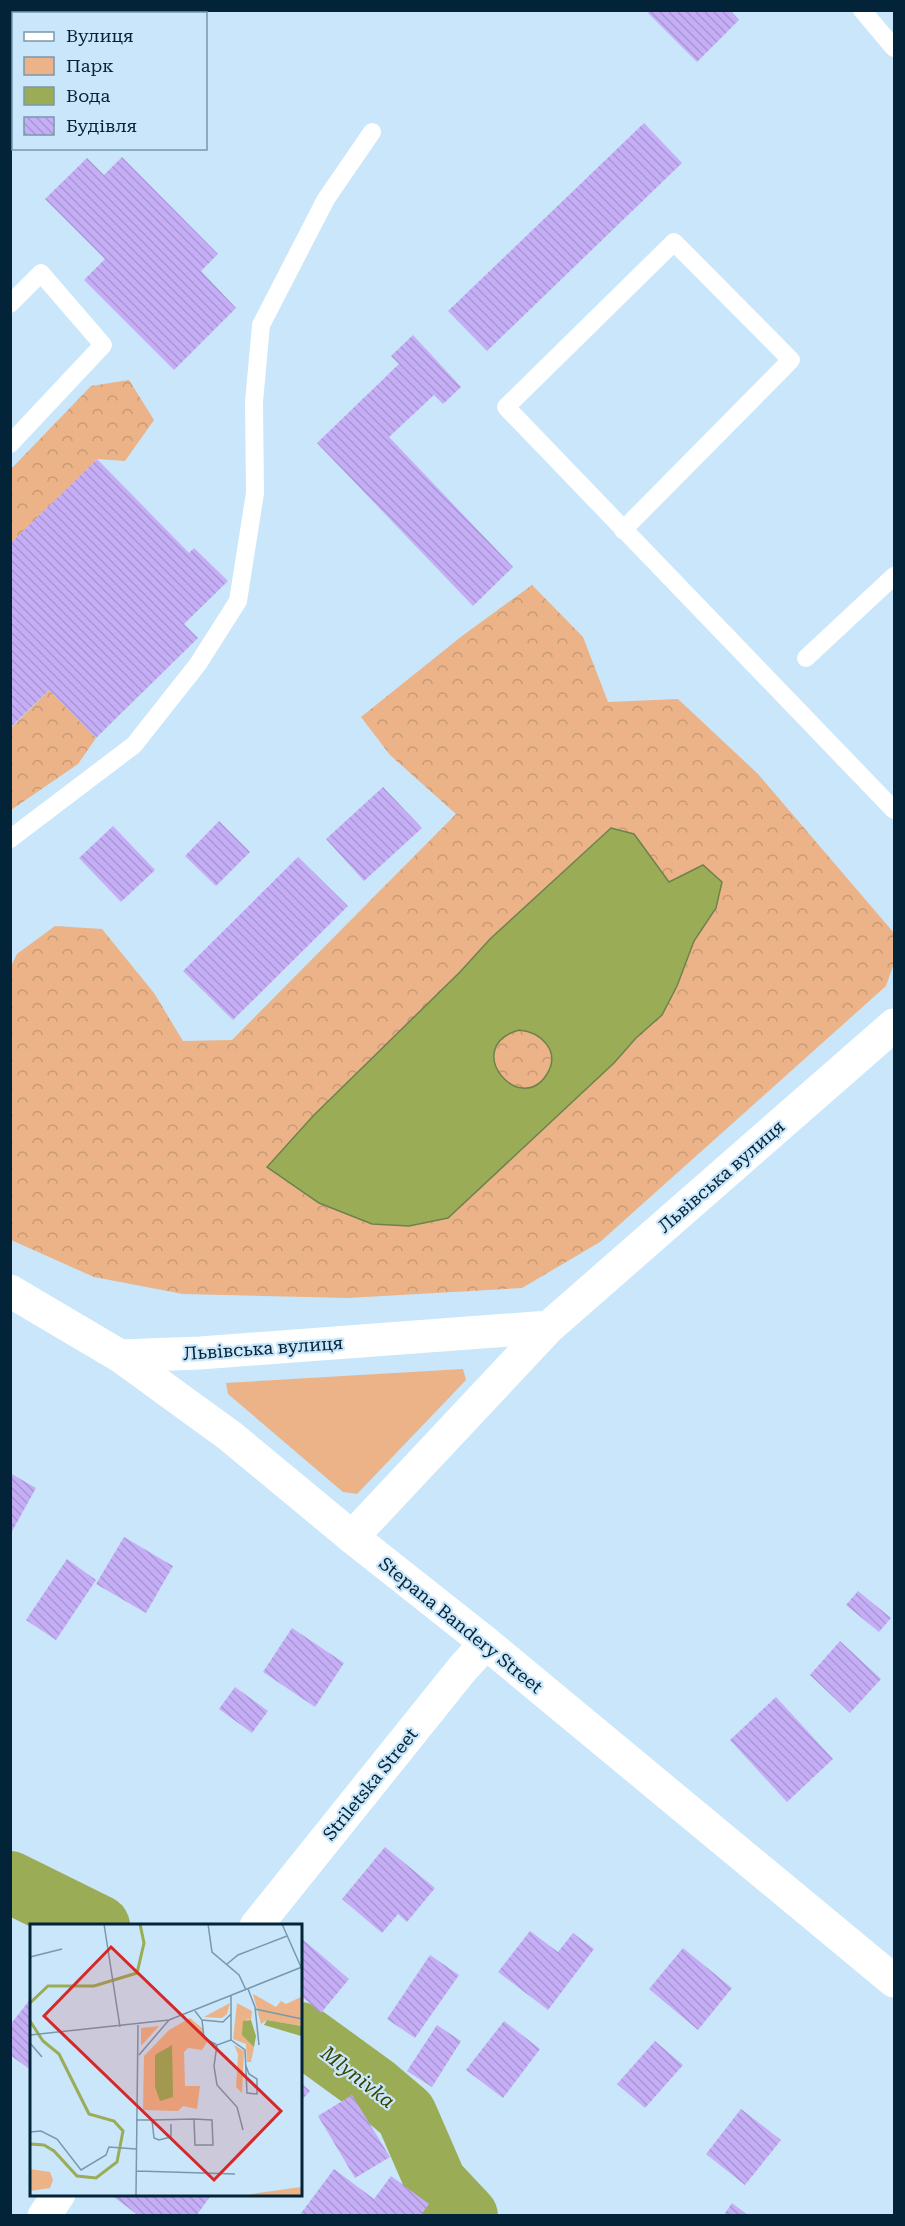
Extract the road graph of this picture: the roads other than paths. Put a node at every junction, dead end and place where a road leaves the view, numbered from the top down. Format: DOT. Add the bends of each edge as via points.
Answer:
graph roads {
  1 [pos="862,10"];
  2 [pos="894,48"];
  3 [pos="372,132"];
  4 [pos="10,304"];
  5 [pos="10,444"];
  6 [pos="623,530"];
  7 [pos="894,576"];
  8 [pos="806,658"];
  9 [pos="894,810"];
  10 [pos="10,839"];
  11 [pos="894,1025"];
  12 [pos="10,1291"];
  13 [pos="549,1327"];
  14 [pos="120,1356"];
  15 [pos="352,1538"];
  16 [pos="486,1643"];
  17 [pos="258,1924"];
  18 [pos="894,1981"];
  19 [pos="58,2196"];
  20 [pos="44,2216"];
  1 -- 2 [label="lane"];
  3 -- 10 [label="lane" via="326,199 261,325 254,402 255,493 238,601 198,664 134,745"];
  4 -- 5 [label="lane" via="41,273 103,345"];
  6 -- 6 [label="lane" via="506,407 674,242 791,360"];
  6 -- 9 [label="lane"];
  7 -- 8 [label="lane"];
  11 -- 13 [label="street, Львівська вулиця"];
  12 -- 14 [label="street, Stepana Bandery Street"];
  13 -- 14 [label="street, Львівська вулиця"];
  13 -- 15 [label="street, Львівська вулиця"];
  14 -- 15 [label="street, Stepana Bandery Street" via="230,1436"];
  15 -- 16 [label="street, Stepana Bandery Street"];
  16 -- 17 [label="street, Striletska Street"];
  16 -- 18 [label="street, Stepana Bandery Street"];
  19 -- 20 [label="street"];
}
